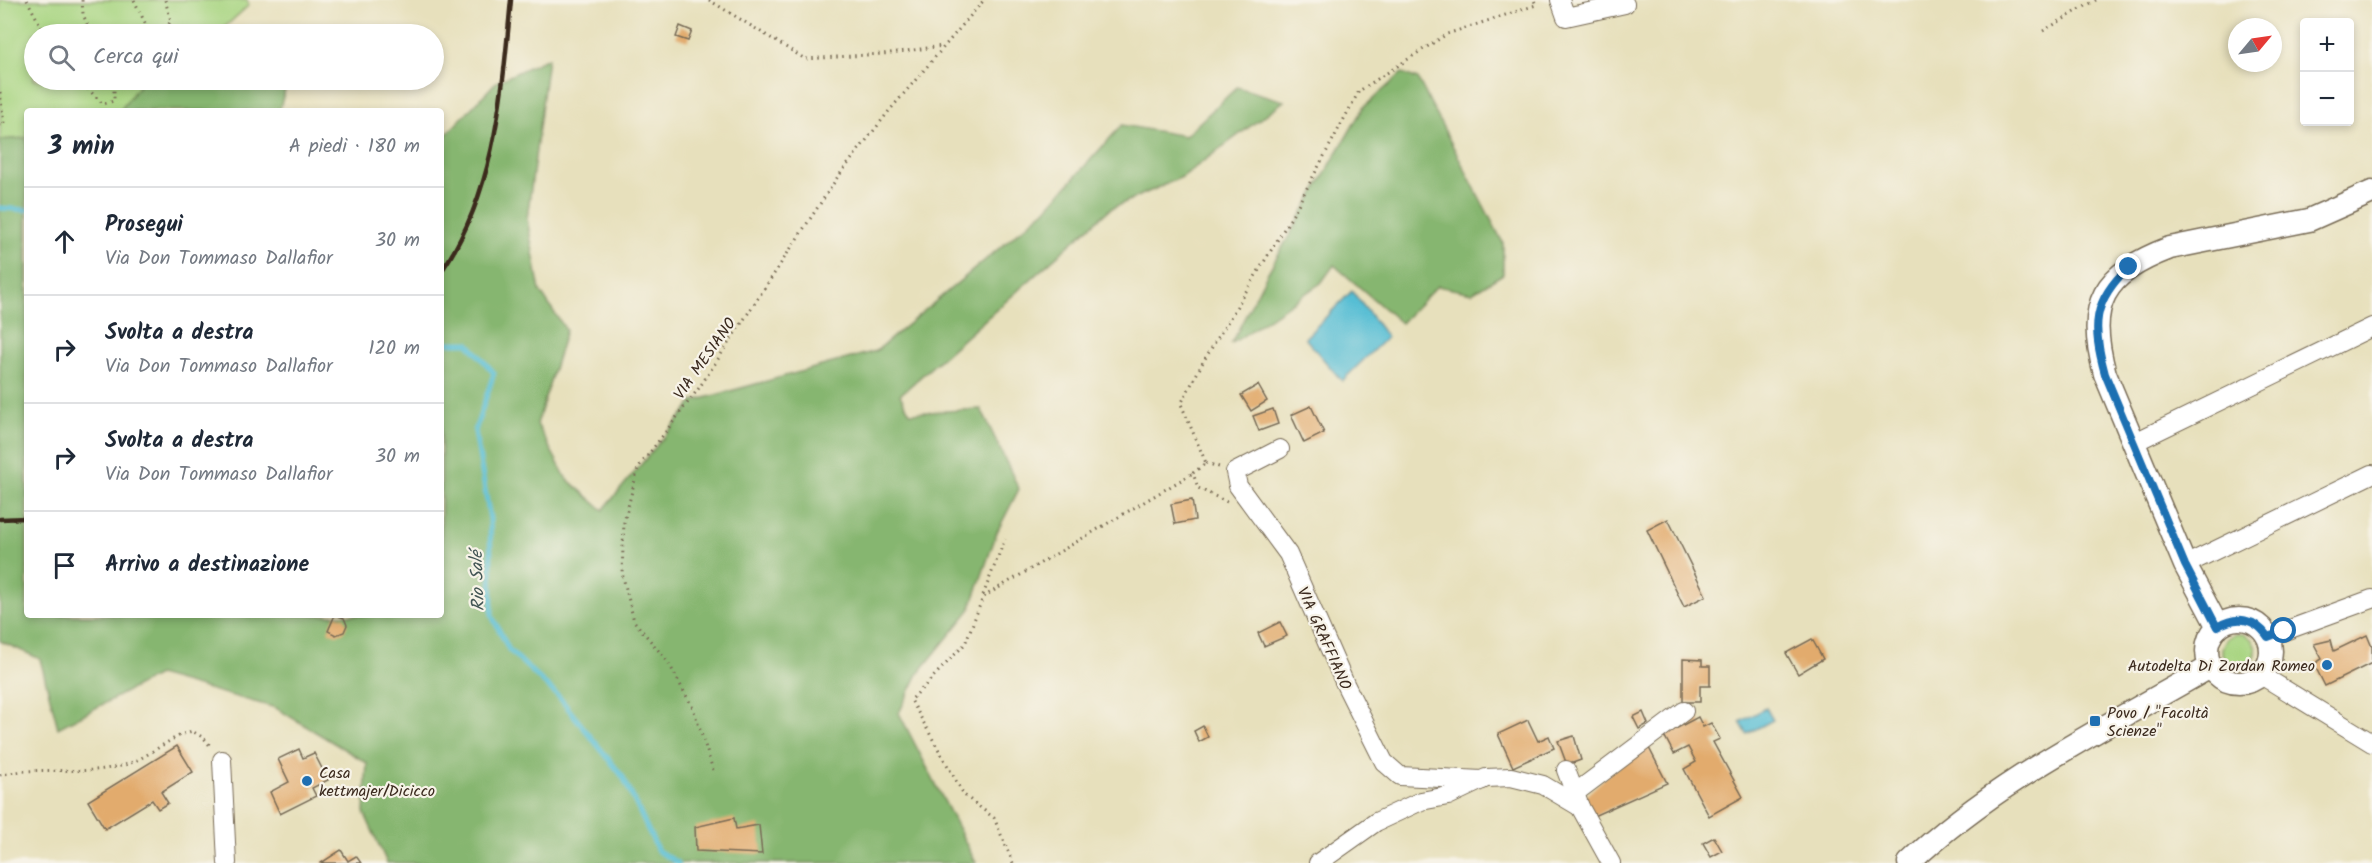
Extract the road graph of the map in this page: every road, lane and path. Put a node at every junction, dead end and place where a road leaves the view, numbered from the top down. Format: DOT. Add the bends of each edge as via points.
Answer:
graph roads {
  1 [pos="27,0"];
  2 [pos="82,0"];
  3 [pos="134,0"];
  4 [pos="165,0"];
  5 [pos="709,0"];
  6 [pos="984,0"];
  7 [pos="1534,0"];
  8 [pos="1560,0"];
  9 [pos="2096,0"];
  10 [pos="1625,4"];
  11 [pos="40,24"];
  12 [pos="87,24"];
  13 [pos="146,24"];
  14 [pos="169,24"];
  15 [pos="2043,31"];
  16 [pos="945,45"];
  17 [pos="88,90"];
  18 [pos="114,90"];
  19 [pos="0,92"];
  20 [pos="0,125"];
  21 [pos="2372,192"];
  22 [pos="2372,327"];
  23 [pos="2133,443"];
  24 [pos="1280,449"];
  25 [pos="1193,473"];
  26 [pos="2372,474"];
  27 [pos="1209,492"];
  28 [pos="1005,539"];
  29 [pos="2185,565"];
  30 [pos="982,597"];
  31 [pos="2372,599"];
  32 [pos="2217,627"];
  33 [pos="2268,637"];
  34 [pos="2210,667"];
  35 [pos="2261,675"];
  36 [pos="1684,711"];
  37 [pos="2372,743"];
  38 [pos="222,760"];
  39 [pos="713,770"];
  40 [pos="1566,770"];
  41 [pos="0,775"];
  42 [pos="1482,780"];
  43 [pos="1577,800"];
  44 [pos="227,863"];
  45 [pos="1013,863"];
  46 [pos="1318,863"];
  47 [pos="1611,863"];
  48 [pos="1909,863"];
  1 -- 11 [label="path"];
  2 -- 12 [label="path"];
  3 -- 13 [label="path"];
  4 -- 14 [label="path"];
  5 -- 16 [label="path" via="805,58 883,54"];
  6 -- 16 [label="path, VIA MESIANO"];
  7 -- 25 [label="path" via="1536,5 1447,34 1359,91 1292,216 1181,404 1206,463"];
  8 -- 10 [label="street" via="1566,17"];
  9 -- 15 [label="path"];
  16 -- 39 [label="path, VIA MESIANO" via="837,178 699,388 638,468 624,522 622,573 634,621 668,662 693,708"];
  17 -- 18 [label="path" via="103,104 114,101"];
  19 -- 20 [label="path" via="4,124"];
  21 -- 23 [label="main road" via="2309,219 2170,248 2129,267 2115,280 2103,295 2096,341"];
  22 -- 23 [label="street"];
  23 -- 29 [label="main road"];
  24 -- 42 [label="street, VIA GRAFFIANO" via="1235,471 1238,486 1287,554 1384,762 1400,776"];
  25 -- 27 [label="path" via="1198,488"];
  25 -- 30 [label="path"];
  26 -- 29 [label="street"];
  28 -- 30 [label="path"];
  29 -- 32 [label="main road"];
  30 -- 45 [label="path" via="965,644 911,700 964,795 994,818"];
  31 -- 33 [label="street"];
  32 -- 33 [label="main road" via="2235,619 2245,620"];
  32 -- 34 [label="main road" via="2207,645"];
  33 -- 35 [label="main road" via="2270,659"];
  34 -- 35 [label="main road" via="2231,683 2250,682"];
  34 -- 48 [label="main road" via="1973,807"];
  35 -- 37 [label="street"];
  36 -- 43 [label="street"];
  38 -- 41 [label="path" via="204,738 192,731 124,766 70,772 39,769"];
  38 -- 44 [label="street"];
  40 -- 43 [label="street"];
  42 -- 43 [label="street, VIA GRAFFIANO" via="1511,777 1544,785"];
  42 -- 46 [label="street, VIA GRAFFIANO" via="1376,822"];
  43 -- 47 [label="street, VIA GRAFFIANO"];
}
